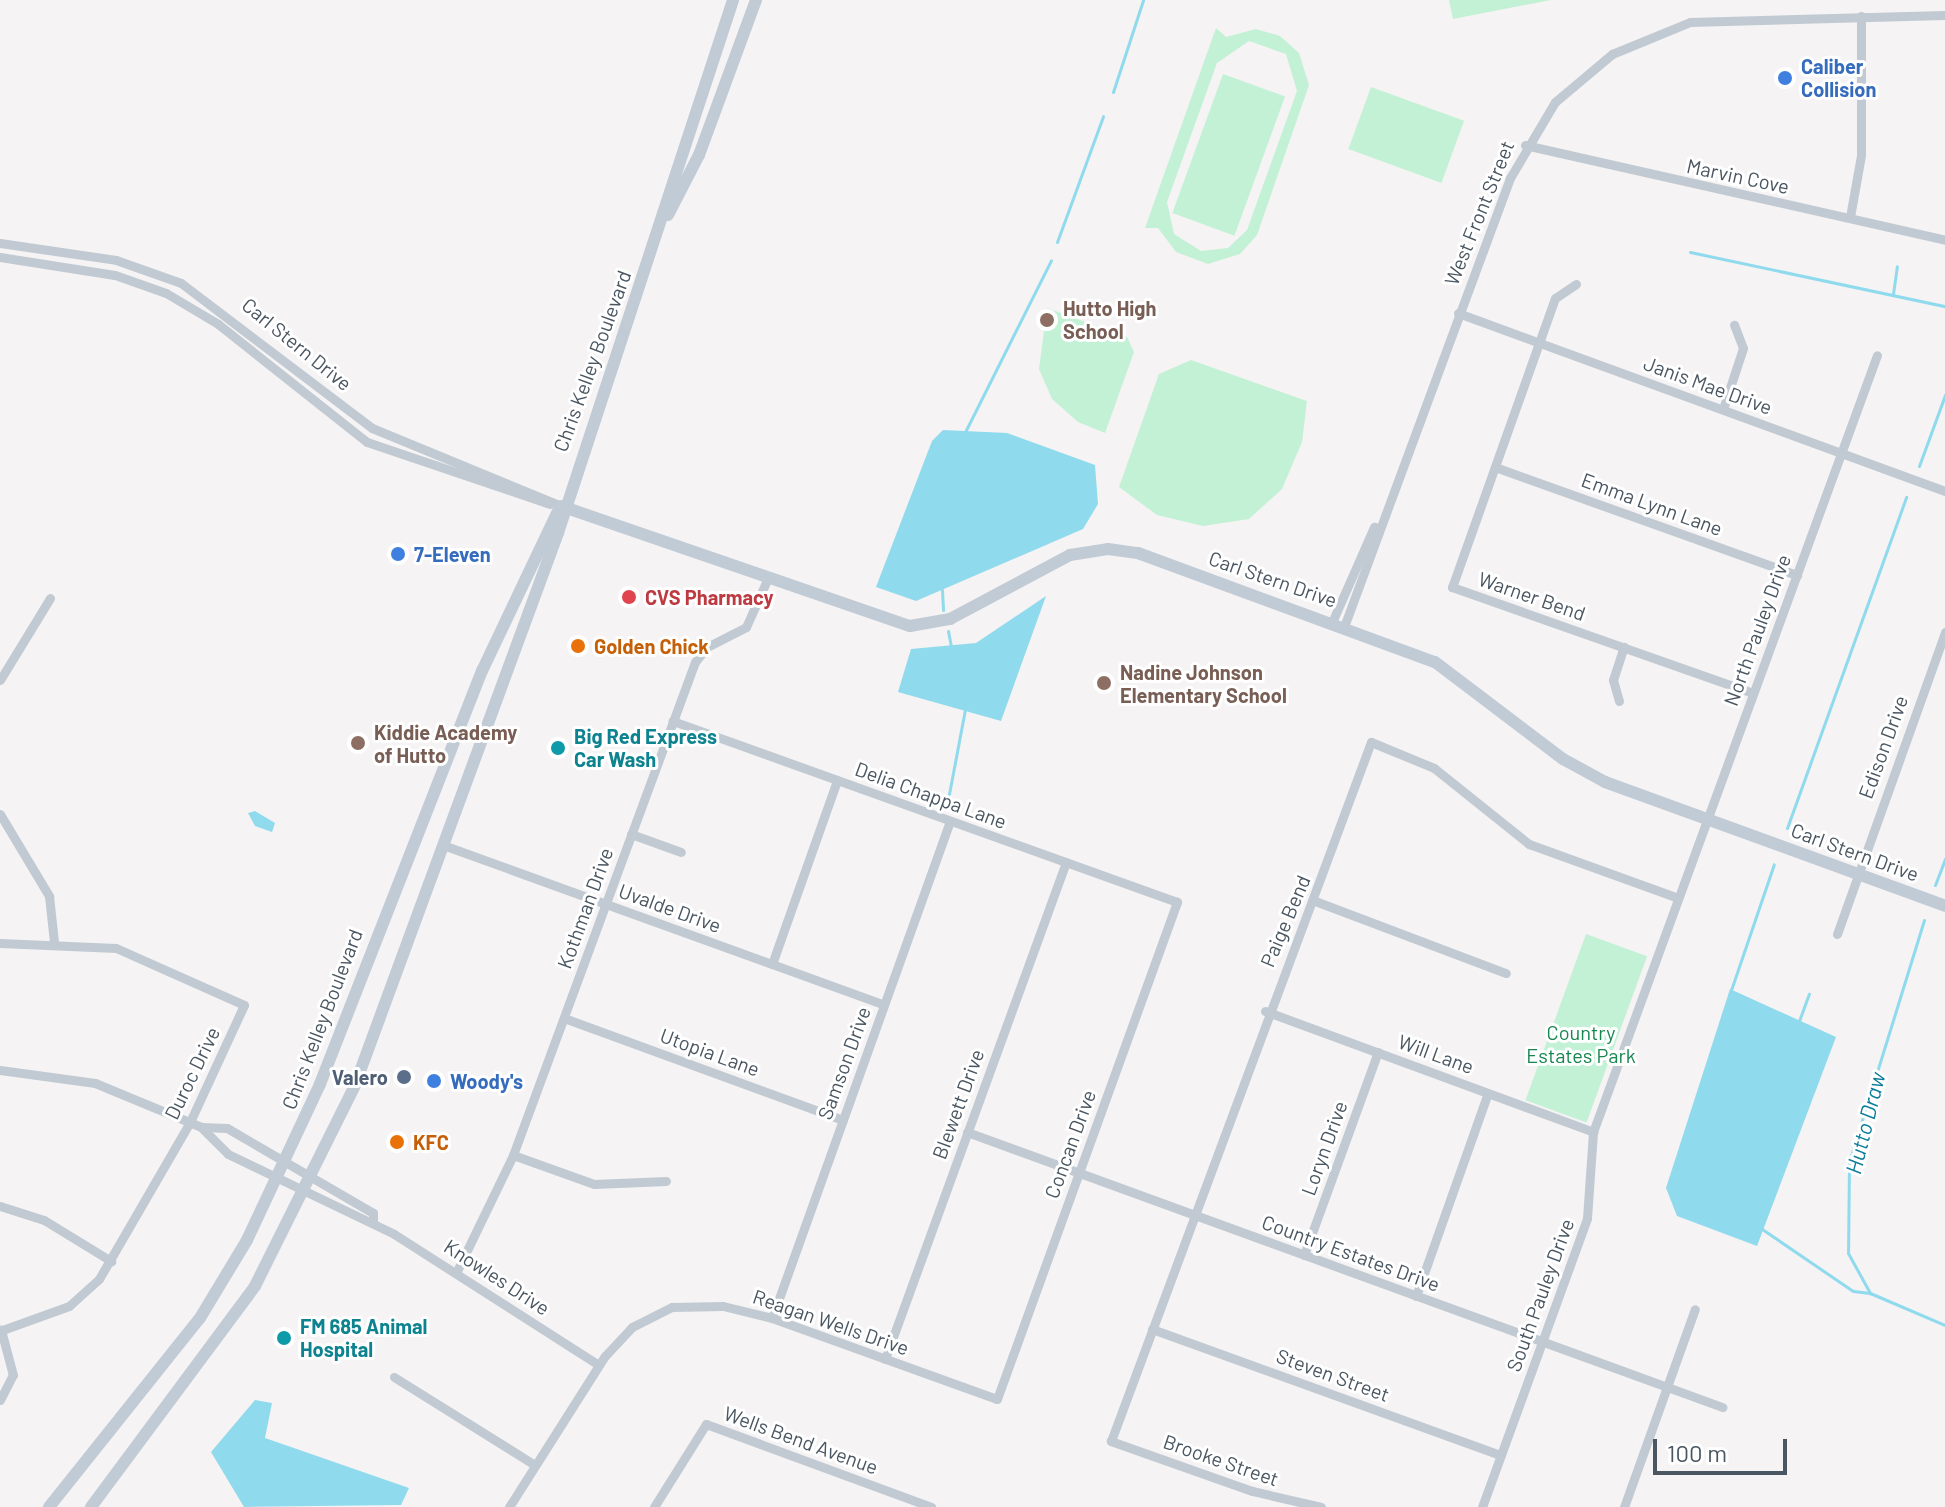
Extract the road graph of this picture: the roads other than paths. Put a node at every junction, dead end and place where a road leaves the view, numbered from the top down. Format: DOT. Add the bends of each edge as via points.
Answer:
graph roads {
  1 [pos="733,0"];
  2 [pos="756,0"];
  3 [pos="1945,15"];
  4 [pos="1861,16"];
  5 [pos="1525,145"];
  6 [pos="1850,217"];
  7 [pos="661,229"];
  8 [pos="1945,240"];
  9 [pos="0,243"];
  10 [pos="0,257"];
  11 [pos="1576,284"];
  12 [pos="1458,313"];
  13 [pos="1734,325"];
  14 [pos="1539,343"];
  15 [pos="1877,355"];
  16 [pos="1723,409"];
  17 [pos="1842,453"];
  18 [pos="1495,467"];
  19 [pos="1945,491"];
  20 [pos="561,506"];
  21 [pos="1797,575"];
  22 [pos="767,580"];
  23 [pos="50,598"];
  24 [pos="1339,622"];
  25 [pos="1945,632"];
  26 [pos="1624,647"];
  27 [pos="0,680"];
  28 [pos="1753,693"];
  29 [pos="1619,701"];
  30 [pos="673,721"];
  31 [pos="837,780"];
  32 [pos="0,814"];
  33 [pos="1706,819"];
  34 [pos="950,821"];
  35 [pos="631,834"];
  36 [pos="443,845"];
  37 [pos="681,852"];
  38 [pos="1066,862"];
  39 [pos="1855,874"];
  40 [pos="1678,898"];
  41 [pos="1315,901"];
  42 [pos="1177,902"];
  43 [pos="606,904"];
  44 [pos="1945,906"];
  45 [pos="1837,934"];
  46 [pos="54,942"];
  47 [pos="0,943"];
  48 [pos="772,964"];
  49 [pos="1506,973"];
  50 [pos="884,1005"];
  51 [pos="1265,1011"];
  52 [pos="564,1018"];
  53 [pos="1378,1052"];
  54 [pos="0,1070"];
  55 [pos="1488,1093"];
  56 [pos="843,1120"];
  57 [pos="190,1122"];
  58 [pos="201,1127"];
  59 [pos="967,1132"];
  60 [pos="1593,1132"];
  61 [pos="513,1155"];
  62 [pos="286,1162"];
  63 [pos="1079,1173"];
  64 [pos="279,1174"];
  65 [pos="315,1178"];
  66 [pos="666,1181"];
  67 [pos="308,1191"];
  68 [pos="0,1206"];
  69 [pos="1192,1214"];
  70 [pos="373,1223"];
  71 [pos="1304,1255"];
  72 [pos="111,1261"];
  73 [pos="457,1271"];
  74 [pos="1416,1296"];
  75 [pos="1695,1309"];
  76 [pos="772,1318"];
  77 [pos="1152,1329"];
  78 [pos="1,1330"];
  79 [pos="1543,1342"];
  80 [pos="885,1359"];
  81 [pos="599,1365"];
  82 [pos="394,1377"];
  83 [pos="1667,1387"];
  84 [pos="997,1399"];
  85 [pos="0,1400"];
  86 [pos="1722,1407"];
  87 [pos="1111,1441"];
  88 [pos="1501,1455"];
  89 [pos="535,1465"];
  90 [pos="49,1507"];
  91 [pos="91,1507"];
  92 [pos="509,1507"];
  93 [pos="654,1507"];
  94 [pos="931,1507"];
  95 [pos="1321,1507"];
  96 [pos="1482,1507"];
  97 [pos="1624,1507"];
  1 -- 7 [label="main road, Chris Kelley Boulevard" via="678,149"];
  2 -- 7 [label="main road, Chris Kelley Boulevard" via="699,155"];
  3 -- 4 [label="street, West Front Street"];
  4 -- 5 [label="street, West Front Street" via="1711,19 1651,34 1582,75"];
  4 -- 6 [label="street" via="1861,155"];
  5 -- 6 [label="street, Marvin Cove"];
  5 -- 12 [label="street, West Front Street"];
  6 -- 8 [label="street, Marvin Cove"];
  7 -- 20 [label="main road, Chris Kelley Boulevard"];
  9 -- 20 [label="street, Carl Stern Drive" via="116,260 181,283 372,428"];
  10 -- 20 [label="street, Carl Stern Drive" via="115,275 166,293 218,324 367,442"];
  11 -- 14 [label="street, Warner Bend" via="1555,298"];
  12 -- 14 [label="street, Janis Mae Drive"];
  12 -- 24 [label="street, West Front Street"];
  13 -- 16 [label="street" via="1743,348"];
  14 -- 16 [label="street, Janis Mae Drive"];
  14 -- 18 [label="street, Warner Bend"];
  15 -- 17 [label="street, North Pauley Drive"];
  16 -- 17 [label="street, Janis Mae Drive"];
  17 -- 19 [label="street, Janis Mae Drive"];
  17 -- 21 [label="street, North Pauley Drive"];
  18 -- 21 [label="street, Emma Lynn Lane"];
  18 -- 26 [label="street, Warner Bend" via="1452,587"];
  20 -- 22 [label="main road, Carl Stern Drive"];
  20 -- 36 [label="main road, Chris Kelley Boulevard" via="558,533"];
  20 -- 62 [label="main road, Chris Kelley Boulevard" via="543,531 482,671"];
  21 -- 28 [label="street, North Pauley Drive"];
  22 -- 24 [label="main road, Carl Stern Drive" via="875,619 923,625 961,614 1070,555 1117,549"];
  22 -- 30 [label="street, Kothman Drive" via="746,627 700,654"];
  23 -- 27 [label="street"];
  24 -- 33 [label="main road, Carl Stern Drive" via="1435,662 1581,770"];
  25 -- 39 [label="street, Edison Drive"];
  26 -- 28 [label="street, Warner Bend"];
  26 -- 29 [label="street" via="1613,680"];
  28 -- 33 [label="street, North Pauley Drive"];
  30 -- 31 [label="street, Delia Chappa Lane"];
  30 -- 35 [label="street, Kothman Drive"];
  31 -- 34 [label="street, Delia Chappa Lane"];
  31 -- 48 [label="street"];
  32 -- 46 [label="street" via="49,896"];
  33 -- 39 [label="main road, Carl Stern Drive"];
  33 -- 40 [label="street, South Pauley Drive"];
  34 -- 38 [label="street, Delia Chappa Lane"];
  34 -- 50 [label="street, Samson Drive"];
  35 -- 37 [label="street"];
  35 -- 43 [label="street, Kothman Drive"];
  36 -- 43 [label="street, Uvalde Drive"];
  36 -- 65 [label="main road, Chris Kelley Boulevard"];
  38 -- 42 [label="street, Delia Chappa Lane"];
  38 -- 59 [label="street, Blewett Drive"];
  39 -- 44 [label="main road, Carl Stern Drive"];
  39 -- 45 [label="street, Edison Drive"];
  40 -- 41 [label="street, Paige Bend" via="1529,844 1434,768 1371,742"];
  40 -- 60 [label="street, South Pauley Drive"];
  41 -- 49 [label="street"];
  41 -- 51 [label="street, Paige Bend"];
  42 -- 63 [label="street, Concan Drive"];
  43 -- 48 [label="street, Uvalde Drive"];
  43 -- 52 [label="street, Kothman Drive"];
  46 -- 47 [label="street, Duroc Drive"];
  46 -- 57 [label="street, Duroc Drive" via="146,957 244,1005"];
  48 -- 50 [label="street, Uvalde Drive"];
  50 -- 56 [label="street, Samson Drive"];
  51 -- 53 [label="street, Will Lane"];
  51 -- 69 [label="street, Paige Bend"];
  52 -- 56 [label="street, Utopia Lane"];
  52 -- 61 [label="street, Kothman Drive"];
  53 -- 55 [label="street, Will Lane"];
  53 -- 71 [label="street, Loryn Drive"];
  54 -- 57 [label="street, Knowles Drive" via="95,1083"];
  55 -- 60 [label="street, Will Lane"];
  55 -- 74 [label="street"];
  56 -- 76 [label="street, Samson Drive"];
  57 -- 58 [label="street, Knowles Drive"];
  57 -- 72 [label="street, Duroc Drive"];
  58 -- 62 [label="street, Knowles Drive" via="227,1128"];
  58 -- 64 [label="street, Knowles Drive" via="228,1154"];
  59 -- 63 [label="street, Country Estates Drive"];
  59 -- 80 [label="street, Blewett Drive"];
  60 -- 79 [label="street, South Pauley Drive" via="1587,1218"];
  61 -- 66 [label="street" via="594,1184"];
  61 -- 73 [label="street, Kothman Drive"];
  62 -- 64 [label="main road, Chris Kelley Boulevard"];
  62 -- 65 [label="street, Knowles Drive"];
  63 -- 69 [label="street, Country Estates Drive"];
  63 -- 84 [label="street, Concan Drive"];
  64 -- 67 [label="street, Knowles Drive"];
  64 -- 90 [label="main road, Chris Kelley Boulevard" via="200,1318"];
  65 -- 67 [label="main road, Chris Kelley Boulevard"];
  65 -- 70 [label="street, Knowles Drive" via="373,1213"];
  67 -- 70 [label="street, Knowles Drive"];
  67 -- 91 [label="main road, Chris Kelley Boulevard" via="226,1333"];
  68 -- 72 [label="street" via="44,1220"];
  69 -- 71 [label="street, Country Estates Drive"];
  69 -- 77 [label="street, Paige Bend"];
  70 -- 73 [label="street, Knowles Drive"];
  71 -- 74 [label="street, Country Estates Drive"];
  72 -- 78 [label="street, Duroc Drive" via="69,1306"];
  73 -- 81 [label="street, Knowles Drive"];
  74 -- 79 [label="street, Country Estates Drive"];
  75 -- 83 [label="street"];
  76 -- 80 [label="street, Reagan Wells Drive"];
  76 -- 81 [label="street, Reagan Wells Drive" via="723,1306 672,1307 632,1327"];
  77 -- 87 [label="street, Paige Bend"];
  77 -- 88 [label="street, Steven Street"];
  78 -- 85 [label="street" via="13,1375"];
  79 -- 83 [label="street, Country Estates Drive"];
  79 -- 88 [label="street, South Pauley Drive"];
  80 -- 84 [label="street, Reagan Wells Drive"];
  81 -- 89 [label="street, Reagan Wells Drive"];
  82 -- 89 [label="street"];
  83 -- 86 [label="street, Country Estates Drive"];
  83 -- 97 [label="street"];
  87 -- 95 [label="street, Brooke Street" via="1252,1491"];
  88 -- 96 [label="street, South Pauley Drive"];
  89 -- 92 [label="street, Reagan Wells Drive"];
  93 -- 94 [label="street, Wells Bend Avenue" via="706,1424"];
}
